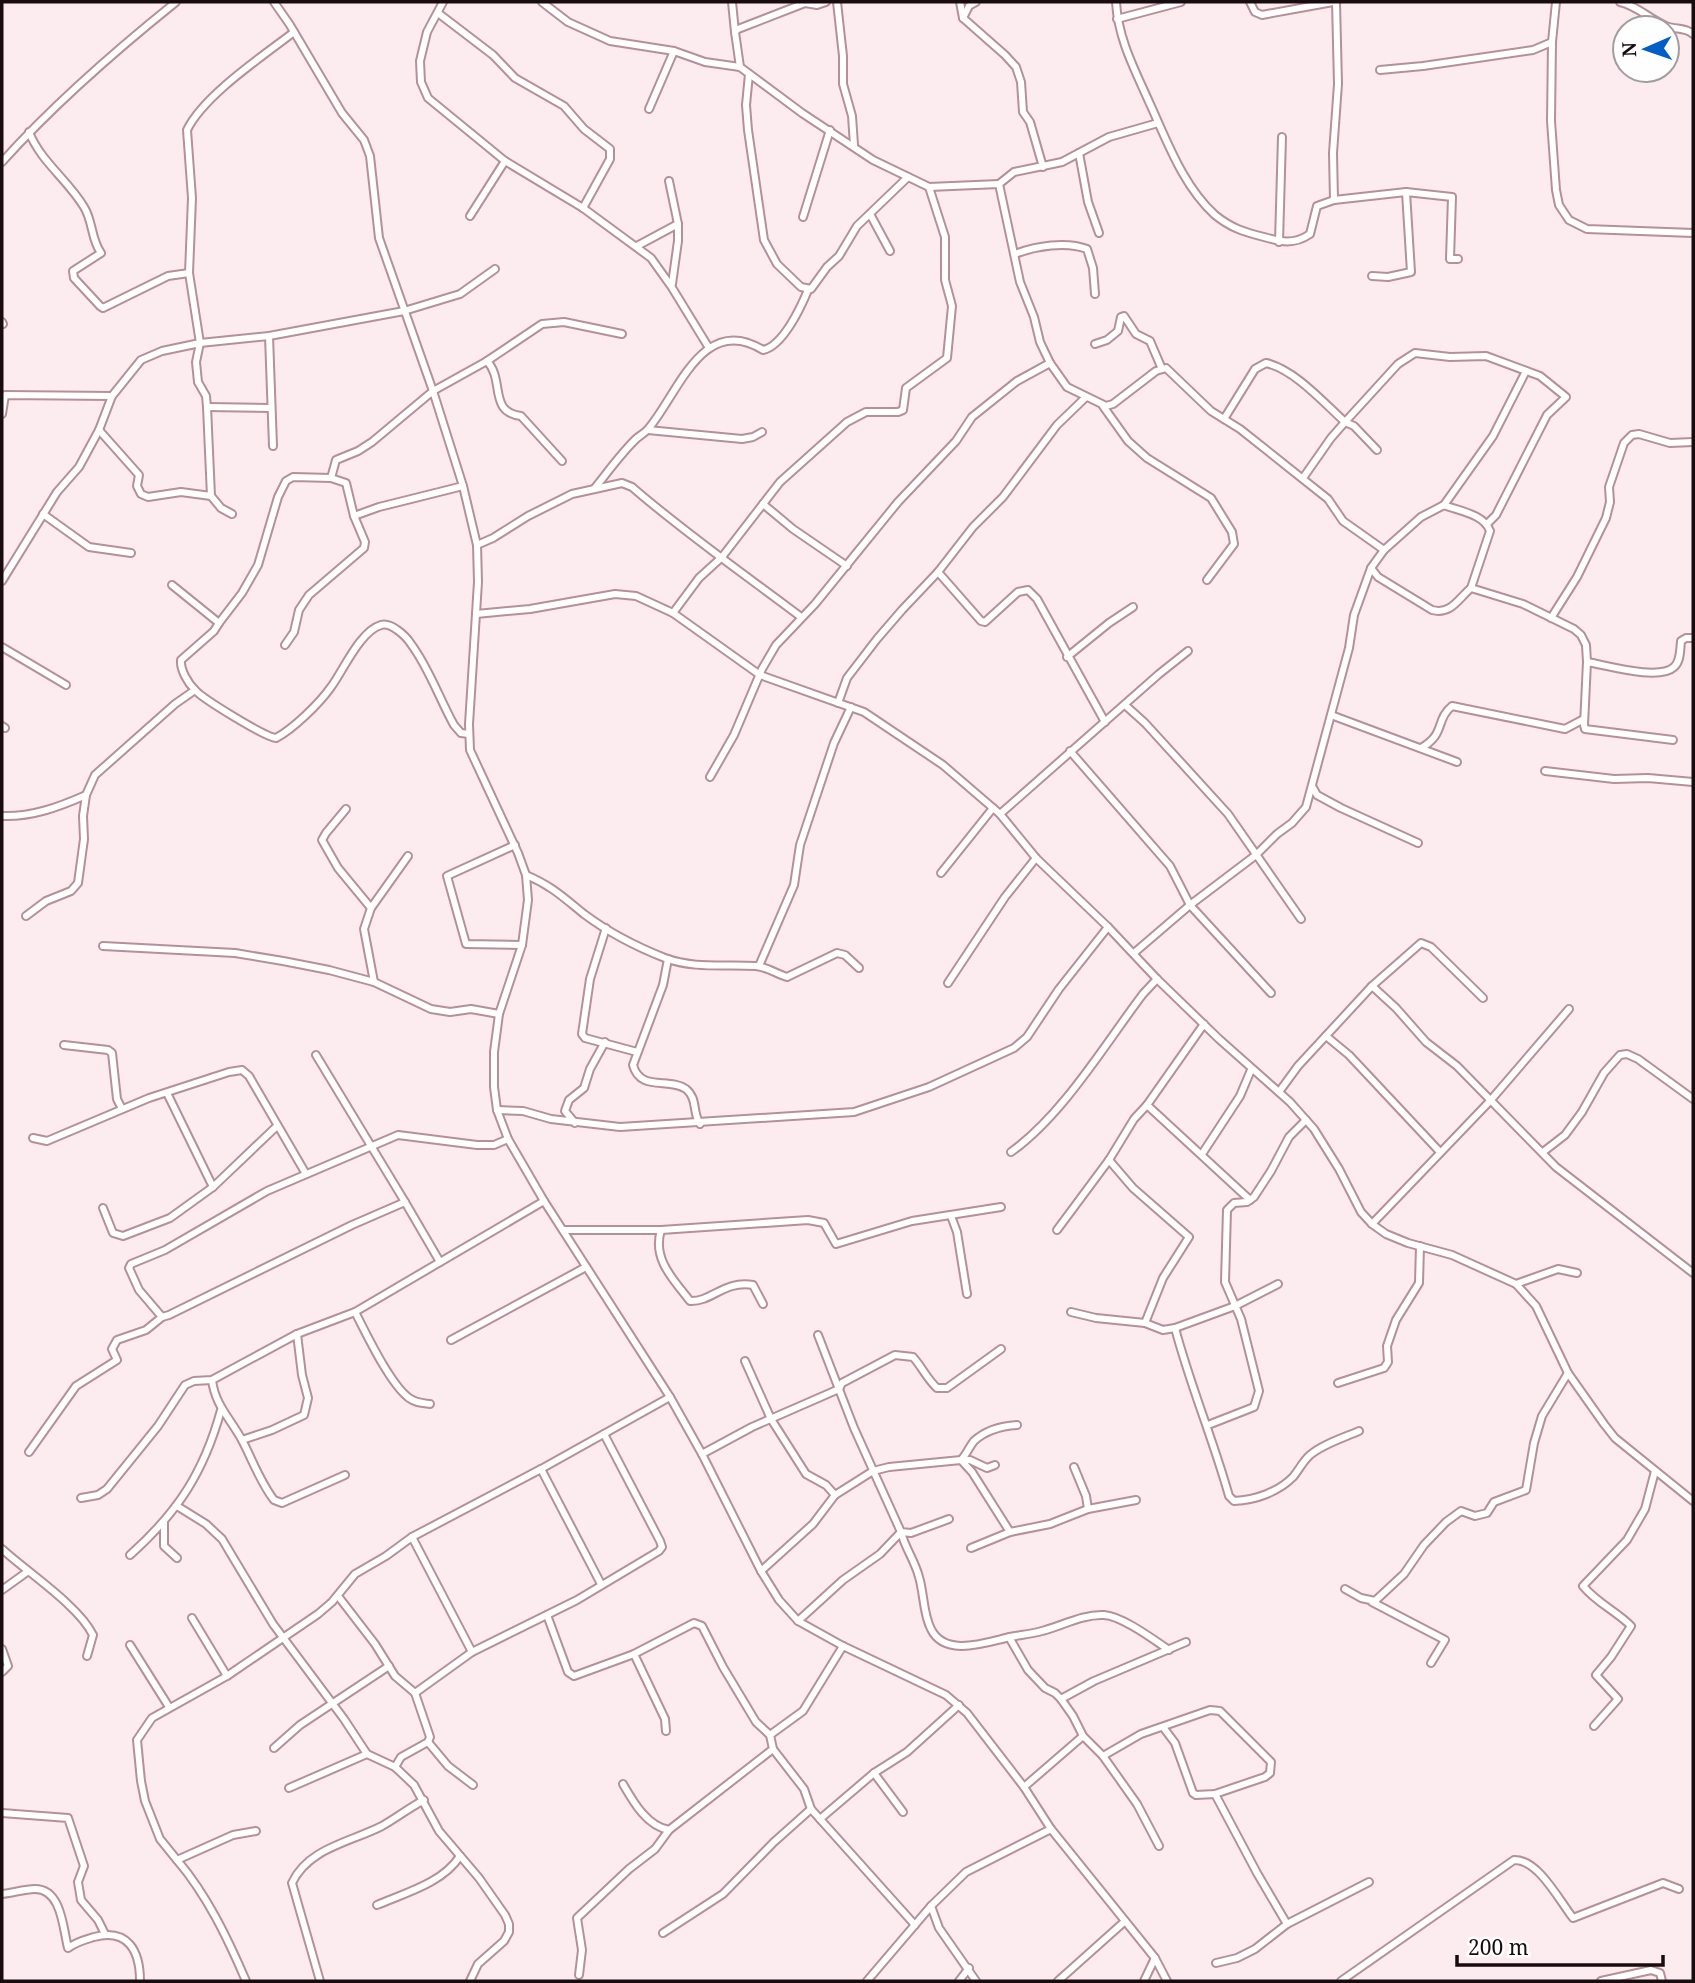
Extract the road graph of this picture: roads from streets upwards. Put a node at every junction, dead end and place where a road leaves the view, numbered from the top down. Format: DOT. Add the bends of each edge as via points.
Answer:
graph roads {
  1 [pos="176,2"];
  2 [pos="274,2"];
  3 [pos="443,2"];
  4 [pos="542,2"];
  5 [pos="732,2"];
  6 [pos="826,2"];
  7 [pos="837,2"];
  8 [pos="960,2"];
  9 [pos="976,2"];
  10 [pos="1116,2"];
  11 [pos="1181,2"];
  12 [pos="1250,2"];
  13 [pos="1335,2"];
  14 [pos="1556,2"];
  15 [pos="1620,2"];
  16 [pos="804,3"];
  17 [pos="438,13"];
  18 [pos="963,18"];
  19 [pos="1117,19"];
  20 [pos="294,32"];
  21 [pos="735,32"];
  22 [pos="1693,34"];
  23 [pos="1552,41"];
  24 [pos="674,51"];
  25 [pos="740,67"];
  26 [pos="1380,69"];
  27 [pos="750,74"];
  28 [pos="649,109"];
  29 [pos="1158,123"];
  30 [pos="830,130"];
  31 [pos="29,132"];
  32 [pos="1282,137"];
  33 [pos="854,145"];
  34 [pos="1079,153"];
  35 [pos="505,161"];
  36 [pos="2,162"];
  37 [pos="1043,167"];
  38 [pos="908,177"];
  39 [pos="669,181"];
  40 [pos="999,184"];
  41 [pos="929,187"];
  42 [pos="1406,192"];
  43 [pos="1334,200"];
  44 [pos="583,208"];
  45 [pos="870,214"];
  46 [pos="470,216"];
  47 [pos="803,217"];
  48 [pos="678,224"];
  49 [pos="1099,233"];
  50 [pos="1693,233"];
  51 [pos="1279,242"];
  52 [pos="637,246"];
  53 [pos="890,251"];
  54 [pos="1015,254"];
  55 [pos="1458,259"];
  56 [pos="495,270"];
  57 [pos="190,273"];
  58 [pos="1372,276"];
  59 [pos="671,286"];
  60 [pos="808,290"];
  61 [pos="1095,294"];
  62 [pos="404,311"];
  63 [pos="622,334"];
  64 [pos="269,336"];
  65 [pos="200,343"];
  66 [pos="1095,344"];
  67 [pos="709,348"];
  68 [pos="486,361"];
  69 [pos="1049,363"];
  70 [pos="1162,369"];
  71 [pos="1526,371"];
  72 [pos="433,391"];
  73 [pos="3,395"];
  74 [pos="112,396"];
  75 [pos="1086,397"];
  76 [pos="1103,406"];
  77 [pos="207,407"];
  78 [pos="270,408"];
  79 [pos="2,414"];
  80 [pos="1224,419"];
  81 [pos="1345,422"];
  82 [pos="99,430"];
  83 [pos="648,430"];
  84 [pos="762,432"];
  85 [pos="1693,442"];
  86 [pos="273,446"];
  87 [pos="1377,450"];
  88 [pos="562,461"];
  89 [pos="331,478"];
  90 [pos="1303,478"];
  91 [pos="463,486"];
  92 [pos="594,489"];
  93 [pos="211,496"];
  94 [pos="763,504"];
  95 [pos="1444,505"];
  96 [pos="43,514"];
  97 [pos="232,514"];
  98 [pos="354,516"];
  99 [pos="1487,524"];
  100 [pos="477,545"];
  101 [pos="1384,550"];
  102 [pos="131,553"];
  103 [pos="722,557"];
  104 [pos="847,566"];
  105 [pos="1370,568"];
  106 [pos="938,572"];
  107 [pos="1207,580"];
  108 [pos="2,581"];
  109 [pos="172,585"];
  110 [pos="1471,588"];
  111 [pos="1133,607"];
  112 [pos="673,613"];
  113 [pos="476,614"];
  114 [pos="801,617"];
  115 [pos="1551,618"];
  116 [pos="219,623"];
  117 [pos="1693,638"];
  118 [pos="285,645"];
  119 [pos="2,647"];
  120 [pos="1188,651"];
  121 [pos="1067,657"];
  122 [pos="1587,662"];
  123 [pos="760,675"];
  124 [pos="66,685"];
  125 [pos="195,690"];
  126 [pos="838,703"];
  127 [pos="1125,705"];
  128 [pos="851,707"];
  129 [pos="1331,715"];
  130 [pos="1584,719"];
  131 [pos="1105,722"];
  132 [pos="469,734"];
  133 [pos="1673,740"];
  134 [pos="1421,748"];
  135 [pos="1070,751"];
  136 [pos="1457,762"];
  137 [pos="1545,771"];
  138 [pos="710,777"];
  139 [pos="1693,782"];
  140 [pos="1312,786"];
  141 [pos="86,795"];
  142 [pos="993,808"];
  143 [pos="346,809"];
  144 [pos="1000,814"];
  145 [pos="2,816"];
  146 [pos="1418,843"];
  147 [pos="515,845"];
  148 [pos="1256,855"];
  149 [pos="408,856"];
  150 [pos="1035,858"];
  151 [pos="941,873"];
  152 [pos="526,875"];
  153 [pos="1190,905"];
  154 [pos="371,908"];
  155 [pos="26,916"];
  156 [pos="1301,919"];
  157 [pos="1108,927"];
  158 [pos="606,928"];
  159 [pos="522,945"];
  160 [pos="103,946"];
  161 [pos="1134,953"];
  162 [pos="668,959"];
  163 [pos="759,967"];
  164 [pos="859,968"];
  165 [pos="1157,979"];
  166 [pos="374,982"];
  167 [pos="947,983"];
  168 [pos="1372,986"];
  169 [pos="1271,993"];
  170 [pos="1483,998"];
  171 [pos="1569,1009"];
  172 [pos="499,1014"];
  173 [pos="1204,1024"];
  174 [pos="1326,1036"];
  175 [pos="605,1042"];
  176 [pos="64,1045"];
  177 [pos="637,1052"];
  178 [pos="316,1055"];
  179 [pos="1251,1070"];
  180 [pos="1279,1092"];
  181 [pos="167,1093"];
  182 [pos="1693,1099"];
  183 [pos="1490,1101"];
  184 [pos="1147,1105"];
  185 [pos="122,1109"];
  186 [pos="497,1110"];
  187 [pos="1306,1120"];
  188 [pos="575,1123"];
  189 [pos="700,1124"];
  190 [pos="277,1126"];
  191 [pos="33,1138"];
  192 [pos="508,1139"];
  193 [pos="371,1147"];
  194 [pos="1011,1152"];
  195 [pos="1440,1152"];
  196 [pos="1543,1152"];
  197 [pos="1202,1154"];
  198 [pos="1110,1160"];
  199 [pos="306,1174"];
  200 [pos="213,1187"];
  201 [pos="1250,1200"];
  202 [pos="544,1201"];
  203 [pos="405,1202"];
  204 [pos="1001,1207"];
  205 [pos="103,1208"];
  206 [pos="951,1216"];
  207 [pos="1373,1224"];
  208 [pos="563,1230"];
  209 [pos="661,1230"];
  210 [pos="1057,1230"];
  211 [pos="1420,1246"];
  212 [pos="440,1262"];
  213 [pos="586,1267"];
  214 [pos="1577,1273"];
  215 [pos="1693,1273"];
  216 [pos="1278,1284"];
  217 [pos="1516,1284"];
  218 [pos="967,1294"];
  219 [pos="763,1304"];
  220 [pos="1235,1306"];
  221 [pos="355,1312"];
  222 [pos="1071,1312"];
  223 [pos="162,1317"];
  224 [pos="1145,1323"];
  225 [pos="1175,1328"];
  226 [pos="297,1334"];
  227 [pos="818,1335"];
  228 [pos="451,1340"];
  229 [pos="1001,1349"];
  230 [pos="744,1361"];
  231 [pos="1568,1373"];
  232 [pos="212,1380"];
  233 [pos="1339,1383"];
  234 [pos="839,1389"];
  235 [pos="670,1397"];
  236 [pos="430,1404"];
  237 [pos="221,1410"];
  238 [pos="771,1419"];
  239 [pos="1017,1425"];
  240 [pos="1208,1425"];
  241 [pos="1359,1432"];
  242 [pos="604,1434"];
  243 [pos="242,1440"];
  244 [pos="29,1452"];
  245 [pos="702,1454"];
  246 [pos="961,1460"];
  247 [pos="995,1465"];
  248 [pos="1074,1467"];
  249 [pos="541,1469"];
  250 [pos="873,1471"];
  251 [pos="1655,1471"];
  252 [pos="345,1475"];
  253 [pos="835,1495"];
  254 [pos="81,1497"];
  255 [pos="1136,1500"];
  256 [pos="1693,1500"];
  257 [pos="177,1506"];
  258 [pos="1088,1509"];
  259 [pos="949,1519"];
  260 [pos="164,1523"];
  261 [pos="901,1532"];
  262 [pos="1010,1532"];
  263 [pos="412,1537"];
  264 [pos="971,1548"];
  265 [pos="2,1549"];
  266 [pos="130,1555"];
  267 [pos="177,1558"];
  268 [pos="761,1571"];
  269 [pos="27,1572"];
  270 [pos="601,1584"];
  271 [pos="2,1590"];
  272 [pos="1345,1590"];
  273 [pos="338,1596"];
  274 [pos="1370,1601"];
  275 [pos="547,1615"];
  276 [pos="192,1618"];
  277 [pos="798,1621"];
  278 [pos="283,1636"];
  279 [pos="1009,1637"];
  280 [pos="1186,1642"];
  281 [pos="130,1645"];
  282 [pos="843,1646"];
  283 [pos="2,1649"];
  284 [pos="1169,1650"];
  285 [pos="472,1652"];
  286 [pos="634,1654"];
  287 [pos="87,1656"];
  288 [pos="1431,1663"];
  289 [pos="389,1665"];
  290 [pos="2,1672"];
  291 [pos="227,1676"];
  292 [pos="415,1693"];
  293 [pos="1061,1699"];
  294 [pos="332,1703"];
  295 [pos="959,1705"];
  296 [pos="169,1707"];
  297 [pos="1163,1727"];
  298 [pos="1594,1727"];
  299 [pos="666,1731"];
  300 [pos="770,1735"];
  301 [pos="1083,1736"];
  302 [pos="428,1742"];
  303 [pos="274,1748"];
  304 [pos="773,1749"];
  305 [pos="367,1755"];
  306 [pos="1103,1756"];
  307 [pos="395,1767"];
  308 [pos="874,1773"];
  309 [pos="473,1784"];
  310 [pos="623,1784"];
  311 [pos="1024,1787"];
  312 [pos="289,1788"];
  313 [pos="1215,1794"];
  314 [pos="424,1800"];
  315 [pos="811,1809"];
  316 [pos="903,1812"];
  317 [pos="2,1813"];
  318 [pos="820,1819"];
  319 [pos="1051,1829"];
  320 [pos="256,1830"];
  321 [pos="668,1830"];
  322 [pos="1159,1846"];
  323 [pos="460,1856"];
  324 [pos="177,1860"];
  325 [pos="1369,1882"];
  326 [pos="1679,1889"];
  327 [pos="2,1895"];
  328 [pos="377,1905"];
  329 [pos="931,1906"];
  330 [pos="1124,1922"];
  331 [pos="1287,1924"];
  332 [pos="915,1925"];
  333 [pos="663,1933"];
  334 [pos="105,1934"];
  335 [pos="1155,1958"];
  336 [pos="1216,1963"];
  337 [pos="969,1968"];
  338 [pos="579,1975"];
  339 [pos="140,1981"];
  340 [pos="246,1981"];
  341 [pos="320,1981"];
  342 [pos="470,1981"];
  343 [pos="867,1981"];
  344 [pos="959,1981"];
  345 [pos="976,1981"];
  346 [pos="1058,1981"];
  347 [pos="1143,1981"];
  348 [pos="1167,1981"];
  349 [pos="1341,1981"];
  350 [pos="1601,1981"];
  351 [pos="1662,1981"];
  1 -- 31 [label="street"];
  2 -- 20 [label="street"];
  3 -- 17 [label="street"];
  4 -- 24 [label="street" via="595,36"];
  5 -- 21 [label="street"];
  6 -- 16 [label="street"];
  7 -- 33 [label="street" via="843,84"];
  8 -- 18 [label="street"];
  9 -- 18 [label="street"];
  10 -- 19 [label="street"];
  11 -- 19 [label="street"];
  12 -- 13 [label="street" via="1262,15"];
  13 -- 43 [label="street"];
  14 -- 23 [label="street"];
  15 -- 22 [label="street" via="1667,27"];
  16 -- 21 [label="street"];
  17 -- 35 [label="street" via="427,32 420,61 428,98"];
  17 -- 44 [label="street" via="515,78 564,106 610,149 610,159"];
  18 -- 37 [label="street" via="1016,67 1023,112"];
  19 -- 29 [label="street" via="1132,67"];
  20 -- 57 [label="street" via="230,81 187,130 192,198"];
  20 -- 62 [label="street" via="342,113 364,139 379,238"];
  21 -- 25 [label="street"];
  23 -- 26 [label="street" via="1532,50"];
  23 -- 50 [label="street" via="1555,179 1559,205 1569,220 1587,229"];
  24 -- 25 [label="street"];
  24 -- 28 [label="street"];
  25 -- 27 [label="street"];
  27 -- 30 [label="street"];
  27 -- 60 [label="street" via="748,130 764,240 777,264"];
  29 -- 34 [label="street" via="1109,137"];
  29 -- 51 [label="street" via="1178,163 1214,214 1234,230"];
  30 -- 33 [label="street"];
  30 -- 47 [label="street"];
  31 -- 36 [label="street"];
  31 -- 57 [label="street" via="42,157 73,190 89,216 101,253 73,274 100,306 168,276"];
  32 -- 51 [label="street"];
  33 -- 38 [label="street"];
  34 -- 37 [label="street"];
  34 -- 49 [label="street" via="1087,202"];
  35 -- 44 [label="street"];
  35 -- 46 [label="street"];
  37 -- 40 [label="street" via="1014,172"];
  38 -- 41 [label="street"];
  38 -- 45 [label="street"];
  39 -- 48 [label="street"];
  40 -- 41 [label="street"];
  40 -- 54 [label="street"];
  41 -- 94 [label="street" via="945,237 945,280 952,306 947,358 906,388 903,410 866,412 847,422 780,482"];
  42 -- 43 [label="street"];
  42 -- 55 [label="street" via="1452,197 1450,259"];
  42 -- 58 [label="street" via="1411,272"];
  43 -- 51 [label="street" via="1317,206 1310,234"];
  44 -- 52 [label="street"];
  45 -- 53 [label="street"];
  45 -- 60 [label="street"];
  48 -- 52 [label="street"];
  48 -- 59 [label="street"];
  52 -- 59 [label="street"];
  54 -- 61 [label="street" via="1062,245 1087,249"];
  54 -- 69 [label="street" via="1020,282"];
  56 -- 62 [label="street" via="460,294"];
  57 -- 65 [label="street"];
  59 -- 67 [label="street"];
  60 -- 67 [label="street" via="790,325 769,349 739,340"];
  62 -- 64 [label="street"];
  62 -- 72 [label="street"];
  63 -- 68 [label="street" via="564,322 542,324"];
  64 -- 65 [label="street"];
  64 -- 78 [label="street"];
  65 -- 74 [label="street" via="141,360"];
  65 -- 77 [label="street" via="198,382"];
  66 -- 70 [label="street" via="1118,331 1124,316 1136,334 1150,341"];
  67 -- 83 [label="street" via="685,373"];
  68 -- 72 [label="street"];
  68 -- 88 [label="street" via="505,410 521,416"];
  69 -- 75 [label="street" via="1067,387"];
  69 -- 104 [label="street" via="1017,381 972,417"];
  70 -- 76 [label="street" via="1113,404"];
  70 -- 80 [label="street"];
  71 -- 81 [label="street" via="1486,356 1415,353 1398,364"];
  71 -- 95 [label="street" via="1493,436"];
  71 -- 99 [label="street" via="1566,397 1547,415 1496,515"];
  72 -- 89 [label="street" via="372,442 336,460"];
  72 -- 91 [label="street"];
  73 -- 74 [label="street"];
  73 -- 79 [label="street"];
  74 -- 82 [label="street"];
  75 -- 76 [label="street"];
  75 -- 106 [label="street" via="1057,425"];
  76 -- 107 [label="street" via="1128,442 1211,498 1227,522 1234,544"];
  77 -- 78 [label="street"];
  77 -- 93 [label="street"];
  78 -- 86 [label="street"];
  80 -- 81 [label="street" via="1255,369 1266,363 1301,383"];
  80 -- 90 [label="street"];
  81 -- 87 [label="street"];
  81 -- 90 [label="street"];
  82 -- 93 [label="street" via="139,475 141,494 148,498 181,492"];
  82 -- 96 [label="street" via="79,467"];
  83 -- 84 [label="street" via="742,439"];
  83 -- 92 [label="street"];
  85 -- 115 [label="street" via="1671,443 1639,434 1624,443 1609,486 1606,518"];
  89 -- 98 [label="street" via="346,483"];
  89 -- 116 [label="street" via="293,477 286,481 258,565"];
  90 -- 101 [label="street" via="1328,499 1343,521"];
  91 -- 98 [label="street"];
  91 -- 100 [label="street"];
  92 -- 100 [label="street" via="556,502"];
  92 -- 103 [label="street" via="622,483 632,487"];
  93 -- 97 [label="street"];
  94 -- 103 [label="street"];
  94 -- 104 [label="street"];
  95 -- 99 [label="street"];
  95 -- 101 [label="street" via="1422,517"];
  96 -- 102 [label="street" via="89,547"];
  96 -- 108 [label="street"];
  98 -- 118 [label="street" via="364,548 309,596"];
  99 -- 110 [label="street" via="1490,531"];
  100 -- 113 [label="street"];
  101 -- 105 [label="street"];
  103 -- 112 [label="street"];
  103 -- 114 [label="street"];
  104 -- 114 [label="street"];
  105 -- 110 [label="street" via="1441,612 1449,611"];
  105 -- 129 [label="street"];
  106 -- 121 [label="street" via="985,622 1018,592 1028,590"];
  106 -- 126 [label="street" via="847,678"];
  109 -- 116 [label="street"];
  110 -- 115 [label="street"];
  111 -- 121 [label="street"];
  112 -- 113 [label="street" via="636,596 615,594"];
  112 -- 123 [label="street"];
  113 -- 132 [label="street"];
  114 -- 123 [label="street" via="776,645"];
  115 -- 122 [label="street" via="1581,635"];
  116 -- 125 [label="street" via="181,660 180,668"];
  117 -- 122 [label="street" via="1681,641 1679,659 1664,672"];
  119 -- 124 [label="street"];
  120 -- 127 [label="street"];
  121 -- 131 [label="street"];
  122 -- 130 [label="street"];
  123 -- 126 [label="street"];
  123 -- 138 [label="street"];
  125 -- 132 [label="street" via="262,734 276,737 331,688 372,630 389,625 411,642 454,724 461,733"];
  125 -- 141 [label="street" via="95,775"];
  126 -- 128 [label="street"];
  127 -- 131 [label="street"];
  127 -- 148 [label="street" via="1228,814"];
  128 -- 142 [label="street" via="943,765"];
  128 -- 163 [label="street" via="803,836 794,885"];
  129 -- 134 [label="street"];
  129 -- 140 [label="street"];
  130 -- 133 [label="street" via="1589,731"];
  130 -- 134 [label="street" via="1565,729 1452,706 1434,740"];
  131 -- 135 [label="street"];
  132 -- 147 [label="street" via="472,756"];
  134 -- 136 [label="street"];
  135 -- 144 [label="street"];
  135 -- 153 [label="street" via="1170,866"];
  137 -- 139 [label="street"];
  140 -- 146 [label="street" via="1317,795 1341,808"];
  140 -- 148 [label="street" via="1306,807"];
  141 -- 145 [label="street" via="23,817"];
  141 -- 155 [label="street" via="78,883"];
  142 -- 144 [label="street"];
  142 -- 151 [label="street"];
  143 -- 154 [label="street" via="322,840"];
  144 -- 150 [label="street"];
  147 -- 152 [label="street"];
  147 -- 159 [label="street" via="447,876 466,944"];
  148 -- 153 [label="street"];
  148 -- 156 [label="street"];
  149 -- 154 [label="street"];
  150 -- 157 [label="street"];
  150 -- 167 [label="street"];
  152 -- 158 [label="street" via="565,896"];
  152 -- 159 [label="street"];
  153 -- 161 [label="street"];
  153 -- 169 [label="street"];
  154 -- 166 [label="street" via="364,929"];
  157 -- 161 [label="street"];
  157 -- 189 [label="street" via="1027,1037 973,1068 855,1112"];
  158 -- 162 [label="street"];
  158 -- 175 [label="street" via="582,1026 585,1038"];
  159 -- 172 [label="street"];
  160 -- 166 [label="street" via="235,953"];
  161 -- 165 [label="street"];
  162 -- 163 [label="street" via="694,965"];
  162 -- 177 [label="street"];
  163 -- 164 [label="street" via="787,977 837,953"];
  165 -- 173 [label="street"];
  165 -- 194 [label="street" via="1064,1098"];
  166 -- 172 [label="street" via="431,1009"];
  168 -- 170 [label="street" via="1421,943 1431,947"];
  168 -- 174 [label="street"];
  168 -- 183 [label="street"];
  171 -- 183 [label="street"];
  172 -- 186 [label="street" via="494,1052"];
  173 -- 179 [label="street"];
  173 -- 184 [label="street"];
  174 -- 180 [label="street"];
  174 -- 195 [label="street"];
  175 -- 177 [label="street"];
  175 -- 188 [label="street" via="583,1088 567,1105 565,1111"];
  176 -- 185 [label="street" via="112,1053"];
  177 -- 189 [label="street" via="633,1065 637,1076 686,1089 695,1101"];
  178 -- 193 [label="street"];
  179 -- 180 [label="street"];
  179 -- 197 [label="street" via="1240,1096"];
  180 -- 187 [label="street"];
  181 -- 185 [label="street"];
  181 -- 190 [label="street" via="242,1070"];
  181 -- 200 [label="street"];
  182 -- 196 [label="street" via="1638,1059 1620,1055 1565,1135"];
  183 -- 195 [label="street"];
  183 -- 196 [label="street"];
  184 -- 197 [label="street"];
  184 -- 198 [label="street"];
  185 -- 191 [label="street" via="47,1142"];
  186 -- 188 [label="street"];
  186 -- 192 [label="street"];
  187 -- 201 [label="street" via="1289,1137 1268,1178"];
  187 -- 207 [label="street"];
  188 -- 189 [label="street" via="620,1127"];
  190 -- 199 [label="street"];
  190 -- 200 [label="street"];
  192 -- 193 [label="street" via="477,1145 398,1135"];
  192 -- 202 [label="street"];
  193 -- 199 [label="street"];
  193 -- 203 [label="street"];
  195 -- 207 [label="street"];
  196 -- 215 [label="street" via="1556,1167"];
  197 -- 201 [label="street"];
  198 -- 210 [label="street"];
  198 -- 224 [label="street" via="1133,1188 1189,1237 1163,1278"];
  199 -- 223 [label="street" via="131,1264 128,1268 139,1290"];
  200 -- 205 [label="street" via="170,1217 123,1236 113,1233"];
  201 -- 220 [label="street" via="1234,1202 1227,1210 1225,1282"];
  202 -- 208 [label="street"];
  202 -- 212 [label="street"];
  203 -- 212 [label="street"];
  203 -- 223 [label="street"];
  204 -- 206 [label="street"];
  206 -- 209 [label="street" via="912,1221 836,1244 818,1221"];
  206 -- 218 [label="street"];
  207 -- 211 [label="street"];
  208 -- 209 [label="street"];
  208 -- 213 [label="street"];
  209 -- 219 [label="street" via="659,1257 690,1300 699,1301 742,1283 753,1285"];
  211 -- 217 [label="street"];
  211 -- 233 [label="street" via="1419,1283 1396,1320 1387,1346 1388,1362 1384,1368"];
  212 -- 221 [label="street"];
  213 -- 228 [label="street"];
  213 -- 235 [label="street"];
  214 -- 217 [label="street" via="1558,1269"];
  216 -- 220 [label="street"];
  217 -- 231 [label="street" via="1536,1306"];
  220 -- 225 [label="street"];
  220 -- 240 [label="street" via="1259,1391 1254,1407"];
  221 -- 226 [label="street"];
  221 -- 236 [label="street" via="404,1394"];
  222 -- 224 [label="street"];
  223 -- 244 [label="street" via="117,1340 112,1349 117,1360 76,1386"];
  224 -- 225 [label="street" via="1163,1330"];
  225 -- 240 [label="street" via="1189,1381"];
  226 -- 232 [label="street"];
  226 -- 243 [label="street" via="308,1398 304,1415"];
  227 -- 234 [label="street"];
  229 -- 234 [label="street" via="947,1388 937,1388 928,1380 913,1357 895,1355 842,1383"];
  230 -- 238 [label="street"];
  231 -- 251 [label="street" via="1615,1438"];
  231 -- 274 [label="street" via="1542,1416 1526,1490 1494,1502 1487,1513 1475,1516 1461,1511 1424,1545 1404,1574"];
  232 -- 237 [label="street"];
  232 -- 254 [label="street" via="186,1385 107,1489"];
  234 -- 238 [label="street"];
  234 -- 250 [label="street"];
  235 -- 242 [label="street"];
  235 -- 245 [label="street"];
  237 -- 243 [label="street"];
  237 -- 257 [label="street" via="215,1433"];
  238 -- 245 [label="street"];
  238 -- 253 [label="street" via="806,1474"];
  239 -- 246 [label="street" via="984,1434"];
  240 -- 241 [label="street" via="1234,1501 1265,1496 1294,1476 1319,1448"];
  242 -- 249 [label="street"];
  242 -- 270 [label="street" via="662,1547"];
  243 -- 252 [label="street" via="269,1494 282,1503"];
  245 -- 268 [label="street"];
  246 -- 247 [label="street" via="988,1468"];
  246 -- 250 [label="street"];
  246 -- 262 [label="street"];
  248 -- 258 [label="street"];
  249 -- 263 [label="street"];
  249 -- 270 [label="street"];
  250 -- 253 [label="street"];
  250 -- 261 [label="street"];
  251 -- 256 [label="street"];
  251 -- 298 [label="street" via="1645,1509 1627,1540 1583,1586 1631,1626 1596,1675 1618,1699"];
  253 -- 268 [label="street" via="813,1524"];
  255 -- 258 [label="street"];
  257 -- 260 [label="street"];
  257 -- 278 [label="street" via="222,1539"];
  258 -- 262 [label="street" via="1050,1524"];
  259 -- 261 [label="street" via="911,1533"];
  260 -- 266 [label="street"];
  260 -- 267 [label="street" via="164,1546"];
  261 -- 277 [label="street"];
  261 -- 279 [label="street" via="919,1574 930,1629 939,1639 973,1646"];
  262 -- 264 [label="street"];
  263 -- 273 [label="street" via="355,1574"];
  263 -- 285 [label="street"];
  265 -- 269 [label="street"];
  268 -- 277 [label="street"];
  269 -- 271 [label="street"];
  269 -- 287 [label="street" via="60,1597 90,1629 93,1635"];
  270 -- 275 [label="street"];
  272 -- 274 [label="street"];
  273 -- 278 [label="street"];
  273 -- 289 [label="street"];
  274 -- 288 [label="street" via="1445,1640"];
  275 -- 285 [label="street"];
  275 -- 286 [label="street" via="570,1675"];
  276 -- 291 [label="street"];
  277 -- 282 [label="street"];
  278 -- 291 [label="street"];
  278 -- 294 [label="street"];
  279 -- 284 [label="street" via="1105,1615"];
  279 -- 293 [label="street" via="1028,1670"];
  280 -- 284 [label="street"];
  281 -- 296 [label="street"];
  282 -- 295 [label="street"];
  282 -- 300 [label="street" via="803,1711"];
  283 -- 290 [label="street" via="8,1666"];
  284 -- 293 [label="street"];
  285 -- 292 [label="street"];
  286 -- 299 [label="street" via="665,1719"];
  286 -- 300 [label="street" via="694,1623 702,1626 756,1722"];
  289 -- 292 [label="street"];
  289 -- 294 [label="street"];
  291 -- 296 [label="street"];
  292 -- 302 [label="street"];
  293 -- 301 [label="street"];
  294 -- 303 [label="street"];
  294 -- 305 [label="street"];
  295 -- 308 [label="street" via="907,1752"];
  295 -- 311 [label="street"];
  296 -- 324 [label="street" via="152,1718 137,1740 137,1750 145,1801 160,1839"];
  297 -- 306 [label="street"];
  297 -- 313 [label="street" via="1175,1743 1193,1793"];
  297 -- 313 [label="street" via="1197,1713 1220,1711 1270,1762 1265,1777"];
  300 -- 304 [label="street"];
  301 -- 306 [label="street"];
  301 -- 311 [label="street"];
  302 -- 307 [label="street" via="401,1757"];
  302 -- 309 [label="street" via="448,1766"];
  304 -- 315 [label="street" via="804,1789"];
  304 -- 321 [label="street"];
  305 -- 307 [label="street"];
  305 -- 312 [label="street"];
  306 -- 322 [label="street"];
  307 -- 314 [label="street"];
  308 -- 316 [label="street"];
  308 -- 318 [label="street"];
  310 -- 321 [label="street" via="649,1822"];
  311 -- 319 [label="street"];
  313 -- 331 [label="street"];
  314 -- 323 [label="street" via="439,1831"];
  314 -- 341 [label="street" via="380,1827 326,1849 296,1875 292,1883"];
  315 -- 318 [label="street"];
  315 -- 333 [label="street" via="723,1894"];
  317 -- 334 [label="street" via="68,1818 84,1866 78,1882 81,1900"];
  318 -- 332 [label="street"];
  319 -- 329 [label="street" via="973,1867"];
  319 -- 330 [label="street"];
  320 -- 324 [label="street"];
  321 -- 338 [label="street" via="655,1849 577,1918 582,1950"];
  323 -- 328 [label="street" via="437,1878"];
  323 -- 342 [label="street" via="509,1924 504,1941 478,1964"];
  324 -- 340 [label="street" via="201,1893"];
  325 -- 331 [label="street"];
  326 -- 349 [label="street" via="1664,1883 1573,1919 1537,1868 1514,1860"];
  327 -- 334 [label="street" via="39,1889 49,1893 59,1906 68,1948"];
  329 -- 332 [label="street"];
  329 -- 337 [label="street" via="945,1938"];
  330 -- 335 [label="street"];
  330 -- 346 [label="street"];
  331 -- 336 [label="street" via="1255,1949"];
  332 -- 343 [label="street"];
  334 -- 339 [label="street" via="122,1937 137,1954"];
  335 -- 347 [label="street"];
  335 -- 348 [label="street"];
  337 -- 344 [label="street"];
  337 -- 345 [label="street"];
  350 -- 351 [label="street" via="1651,1970 1660,1973"];
}
